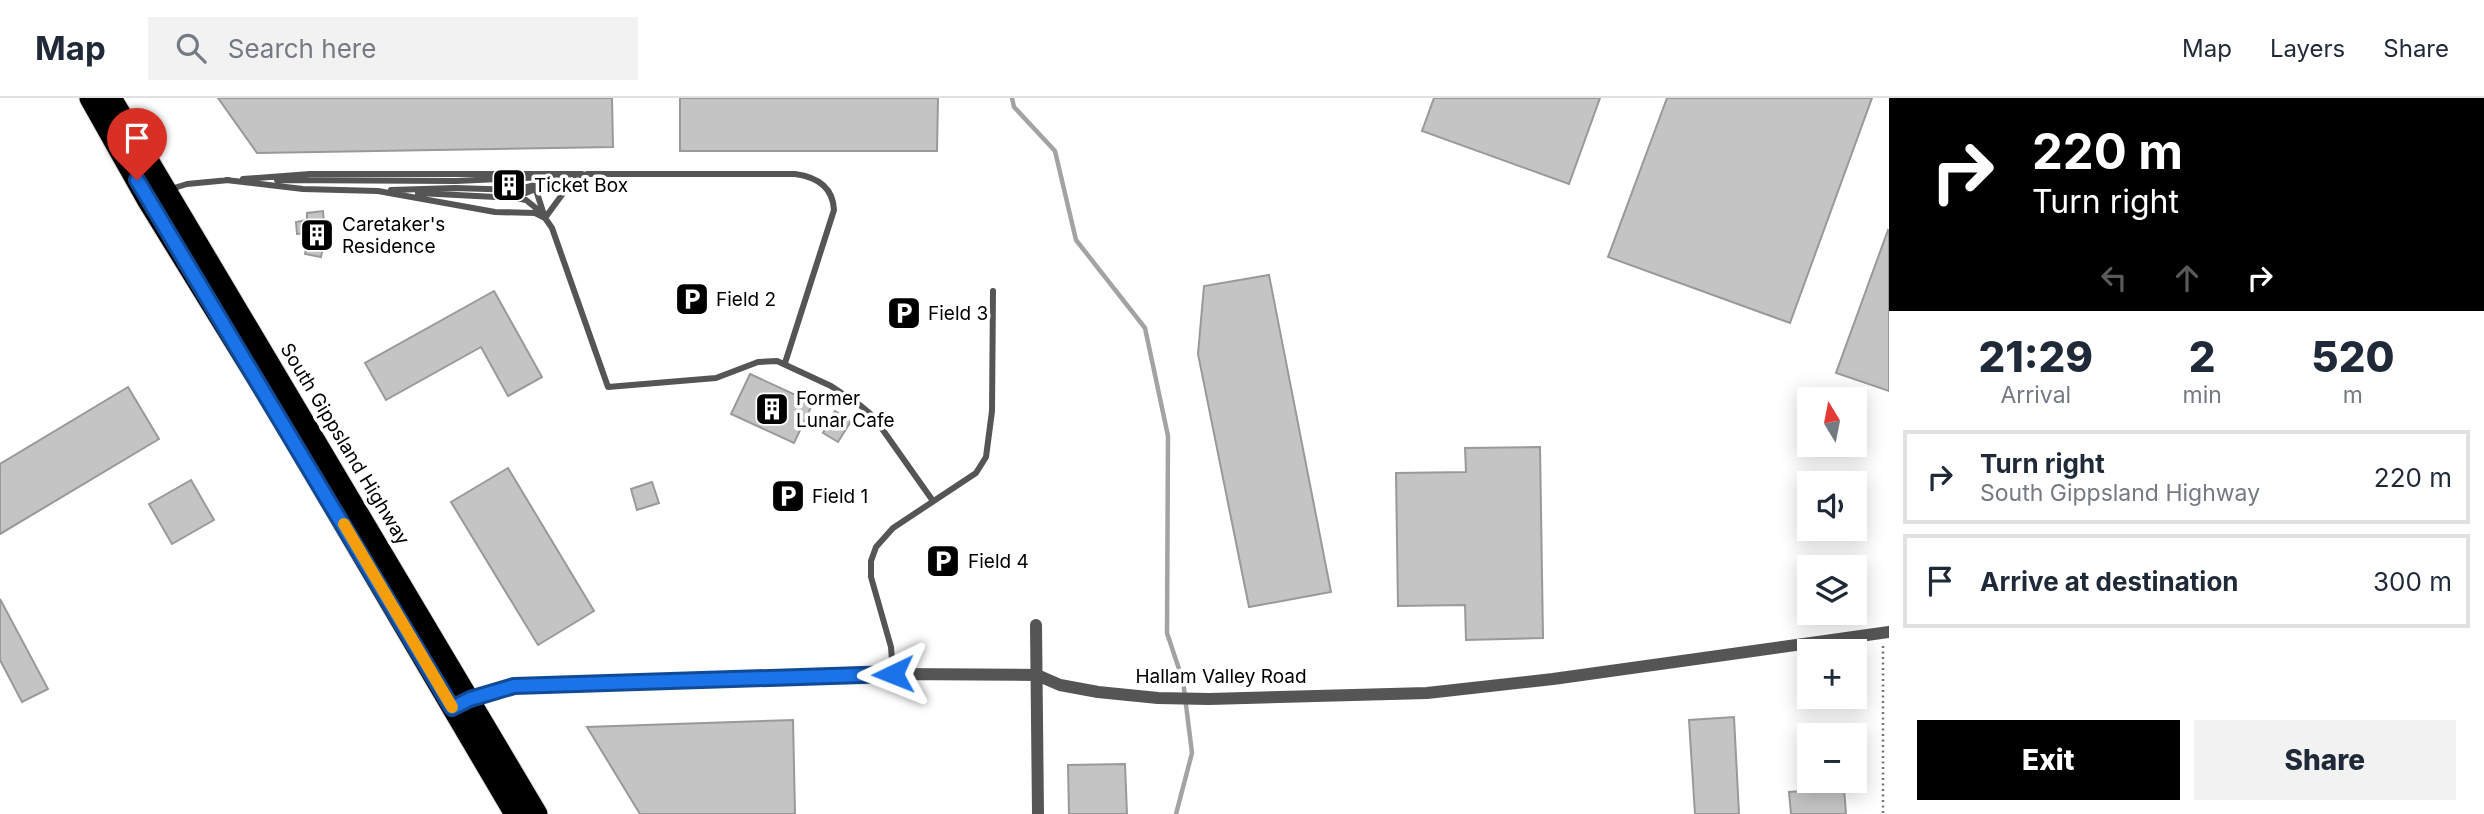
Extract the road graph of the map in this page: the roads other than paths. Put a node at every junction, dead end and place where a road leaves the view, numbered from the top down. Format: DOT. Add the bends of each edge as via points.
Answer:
graph roads {
  1 [pos="90,98"];
  2 [pos="111,98"];
  3 [pos="587,174"];
  4 [pos="515,176"];
  5 [pos="526,179"];
  6 [pos="226,180"];
  7 [pos="533,190"];
  8 [pos="378,191"];
  9 [pos="514,194"];
  10 [pos="157,196"];
  11 [pos="545,218"];
  12 [pos="993,291"];
  13 [pos="785,363"];
  14 [pos="933,501"];
  15 [pos="1036,625"];
  16 [pos="1886,632"];
  17 [pos="893,674"];
  18 [pos="1037,675"];
  19 [pos="462,711"];
  20 [pos="515,814"];
  21 [pos="537,814"];
  22 [pos="1038,814"];
  1 -- 10 [label="highway, South Gippsland Highway"];
  2 -- 10 [label="highway, South Gippsland Highway"];
  3 -- 4 [label="lane"];
  3 -- 5 [label="lane"];
  3 -- 7 [label="lane" via="554,179"];
  3 -- 11 [label="lane" via="572,181"];
  3 -- 13 [label="lane" via="795,174 825,186 834,200 833,220"];
  4 -- 5 [label="lane"];
  4 -- 6 [label="lane" via="310,174"];
  4 -- 7 [label="lane"];
  5 -- 7 [label="lane"];
  6 -- 8 [label="lane"];
  6 -- 10 [label="lane" via="187,184"];
  7 -- 9 [label="lane"];
  7 -- 11 [label="lane"];
  8 -- 9 [label="lane"];
  8 -- 11 [label="lane"];
  9 -- 11 [label="lane" via="533,204"];
  10 -- 19 [label="highway, South Gippsland Highway"];
  11 -- 13 [label="lane" via="608,387 716,379 758,362"];
  12 -- 14 [label="lane" via="992,399 986,457 976,473"];
  13 -- 14 [label="lane" via="867,411"];
  14 -- 17 [label="lane" via="889,532 871,561"];
  15 -- 18 [label="street"];
  16 -- 18 [label="street, Hallam Valley Road" via="1441,692 1158,698 1086,690"];
  17 -- 18 [label="street, Hallam Valley Road"];
  17 -- 19 [label="street, Hallam Valley Road" via="514,686"];
  18 -- 22 [label="street"];
  19 -- 20 [label="highway, South Gippsland Highway"];
  19 -- 21 [label="highway, South Gippsland Highway"];
}
